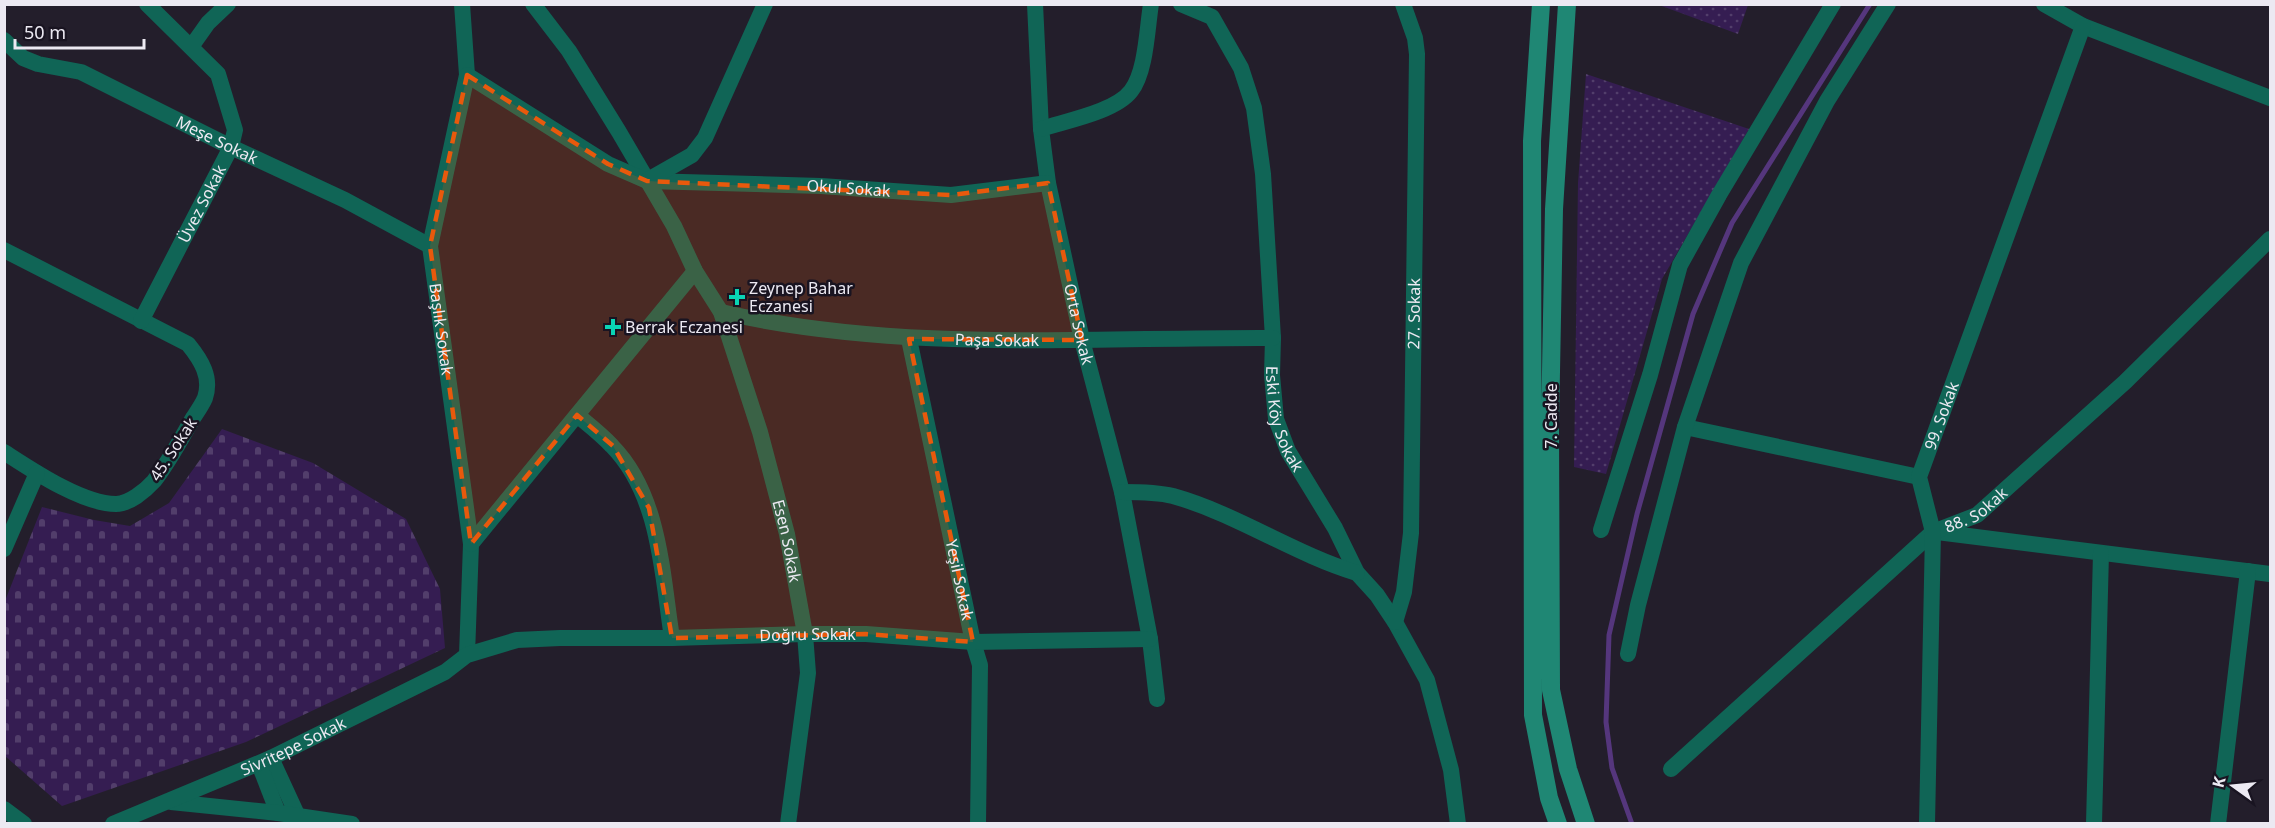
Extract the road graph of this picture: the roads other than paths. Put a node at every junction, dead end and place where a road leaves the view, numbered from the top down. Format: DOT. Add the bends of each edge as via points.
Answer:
graph roads {
  1 [pos="147,4"];
  2 [pos="228,4"];
  3 [pos="462,4"];
  4 [pos="533,4"];
  5 [pos="765,4"];
  6 [pos="1035,4"];
  7 [pos="1151,4"];
  8 [pos="1181,4"];
  9 [pos="1403,4"];
  10 [pos="1541,4"];
  11 [pos="1567,4"];
  12 [pos="1833,4"];
  13 [pos="1888,4"];
  14 [pos="2044,4"];
  15 [pos="2083,26"];
  16 [pos="4,40"];
  17 [pos="191,47"];
  18 [pos="467,75"];
  19 [pos="2271,98"];
  20 [pos="1041,129"];
  21 [pos="231,147"];
  22 [pos="647,181"];
  23 [pos="1048,183"];
  24 [pos="2271,238"];
  25 [pos="430,246"];
  26 [pos="4,250"];
  27 [pos="695,271"];
  28 [pos="721,312"];
  29 [pos="141,321"];
  30 [pos="1273,338"];
  31 [pos="909,339"];
  32 [pos="1082,340"];
  33 [pos="577,415"];
  34 [pos="1685,427"];
  35 [pos="4,452"];
  36 [pos="38,473"];
  37 [pos="1919,477"];
  38 [pos="1122,492"];
  39 [pos="1601,530"];
  40 [pos="1933,532"];
  41 [pos="471,544"];
  42 [pos="4,549"];
  43 [pos="2101,552"];
  44 [pos="2248,571"];
  45 [pos="1358,573"];
  46 [pos="2271,574"];
  47 [pos="1395,622"];
  48 [pos="805,634"];
  49 [pos="672,638"];
  50 [pos="1150,639"];
  51 [pos="973,642"];
  52 [pos="1628,654"];
  53 [pos="467,655"];
  54 [pos="1157,699"];
  55 [pos="265,761"];
  56 [pos="1671,769"];
  57 [pos="167,802"];
  58 [pos="4,809"];
  59 [pos="278,813"];
  60 [pos="300,819"];
  61 [pos="24,824"];
  62 [pos="113,824"];
  63 [pos="352,824"];
  64 [pos="788,824"];
  65 [pos="978,824"];
  66 [pos="1458,824"];
  67 [pos="1558,824"];
  68 [pos="1586,824"];
  69 [pos="1928,824"];
  70 [pos="2094,824"];
  71 [pos="2218,824"];
  1 -- 17 [label="street, Üvez Sokak"];
  2 -- 17 [label="street"];
  3 -- 18 [label="street, Başlık Sokak"];
  4 -- 22 [label="street, Esen Sokak" via="568,51"];
  5 -- 22 [label="street" via="705,138 692,155"];
  6 -- 20 [label="street, Orta Sokak"];
  7 -- 20 [label="street" via="1140,72 1131,91 1119,103"];
  8 -- 30 [label="street, Eski Köy Sokak" via="1212,17 1241,68 1254,108 1263,174"];
  9 -- 47 [label="street, 27. Sokak" via="1415,38 1417,90 1411,533 1404,592"];
  10 -- 67 [label="main road, 7. Cadde" via="1532,141 1533,715"];
  11 -- 68 [label="main road, 7. Cadde" via="1554,209 1551,690 1568,769"];
  12 -- 39 [label="street" via="1680,265"];
  13 -- 34 [label="street" via="1827,101 1741,263"];
  14 -- 15 [label="street"];
  15 -- 19 [label="street"];
  15 -- 37 [label="street, 99. Sokak"];
  16 -- 21 [label="street, Meşe Sokak" via="23,58 81,72"];
  17 -- 21 [label="street, Üvez Sokak" via="218,74 235,130"];
  18 -- 22 [label="street" via="608,164"];
  18 -- 25 [label="street, Başlık Sokak"];
  20 -- 23 [label="street, Orta Sokak"];
  21 -- 25 [label="street, Meşe Sokak" via="345,200"];
  21 -- 29 [label="street, Üvez Sokak"];
  22 -- 23 [label="street, Okul Sokak" via="821,186 951,195"];
  22 -- 27 [label="street, Esen Sokak"];
  23 -- 32 [label="street, Orta Sokak"];
  24 -- 40 [label="street, 88. Sokak" via="2125,382 1977,515"];
  25 -- 41 [label="street, Başlık Sokak"];
  26 -- 29 [label="street, 45. Sokak"];
  27 -- 28 [label="street, Esen Sokak"];
  27 -- 33 [label="street"];
  28 -- 31 [label="street, Paşa Sokak" via="770,323"];
  28 -- 48 [label="street, Esen Sokak" via="760,432 787,534"];
  29 -- 36 [label="street, 45. Sokak" via="188,344 202,360 206,376 205,398 153,482 131,500 118,504 99,502"];
  30 -- 32 [label="street, Paşa Sokak"];
  30 -- 45 [label="street, Eski Köy Sokak" via="1276,419 1288,451"];
  31 -- 32 [label="street, Paşa Sokak"];
  31 -- 51 [label="street, Yeşil Sokak"];
  32 -- 38 [label="street, Orta Sokak"];
  33 -- 41 [label="street"];
  33 -- 49 [label="street" via="613,446 633,474 649,508"];
  34 -- 37 [label="street"];
  34 -- 52 [label="street"];
  35 -- 36 [label="street, 45. Sokak"];
  36 -- 42 [label="street"];
  37 -- 40 [label="street"];
  38 -- 45 [label="street" via="1171,496 1195,504 1328,564"];
  38 -- 50 [label="street, Orta Sokak"];
  40 -- 43 [label="street"];
  40 -- 56 [label="street, 88. Sokak"];
  40 -- 69 [label="street"];
  41 -- 53 [label="street, Başlık Sokak"];
  43 -- 44 [label="street"];
  43 -- 70 [label="street"];
  44 -- 46 [label="street"];
  44 -- 71 [label="street"];
  45 -- 47 [label="street, Eski Köy Sokak"];
  47 -- 66 [label="street, Eski Köy Sokak" via="1427,680 1451,770"];
  48 -- 49 [label="street, Doğru Sokak"];
  48 -- 51 [label="street, Doğru Sokak"];
  48 -- 64 [label="street, Esen Sokak" via="808,673"];
  49 -- 53 [label="street, Doğru Sokak" via="517,640"];
  50 -- 51 [label="street, Doğru Sokak"];
  50 -- 54 [label="street, Orta Sokak"];
  51 -- 65 [label="street, Yeşil Sokak" via="980,665"];
  53 -- 55 [label="street, Sivritepe Sokak" via="445,672"];
  55 -- 57 [label="street, Sivritepe Sokak"];
  55 -- 59 [label="street"];
  55 -- 60 [label="street"];
  57 -- 59 [label="street"];
  57 -- 62 [label="street, Sivritepe Sokak"];
  58 -- 61 [label="street"];
  59 -- 60 [label="street"];
  60 -- 63 [label="street"];
}
